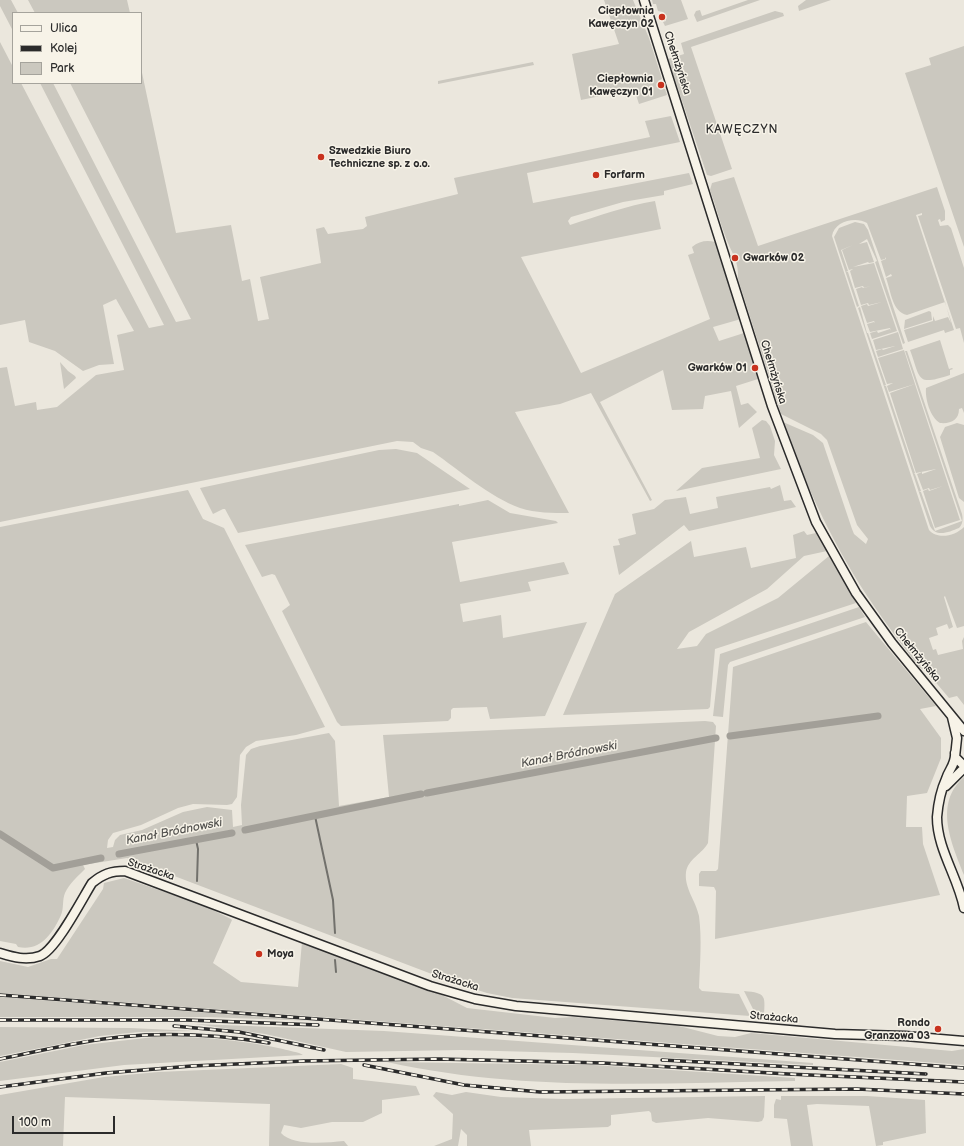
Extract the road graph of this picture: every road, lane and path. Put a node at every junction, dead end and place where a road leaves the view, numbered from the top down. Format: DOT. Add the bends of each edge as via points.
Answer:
graph roads {
  1 [pos="644,0"];
  2 [pos="952,717"];
  3 [pos="964,731"];
  4 [pos="964,739"];
  5 [pos="956,750"];
  6 [pos="964,767"];
  7 [pos="944,788"];
  8 [pos="964,908"];
  9 [pos="0,953"];
  10 [pos="964,1041"];
  1 -- 2 [label="street, Chełmżyńska" via="785,442 816,522 856,593"];
  2 -- 3 [label="street, Chełmżyńska"];
  2 -- 5 [label="street, Chełmżyńska" via="957,738"];
  4 -- 5 [label="street"];
  5 -- 6 [label="street" via="957,760"];
  5 -- 7 [label="street, Chełmżyńska" via="954,763 945,779"];
  6 -- 7 [label="street"];
  7 -- 8 [label="street, Chełmżyńska" via="938,811 939,833"];
  9 -- 10 [label="street, Strażacka" via="22,958 42,955 52,947 92,883 112,871 125,871 423,983 475,999 516,1006 737,1026"];
}
